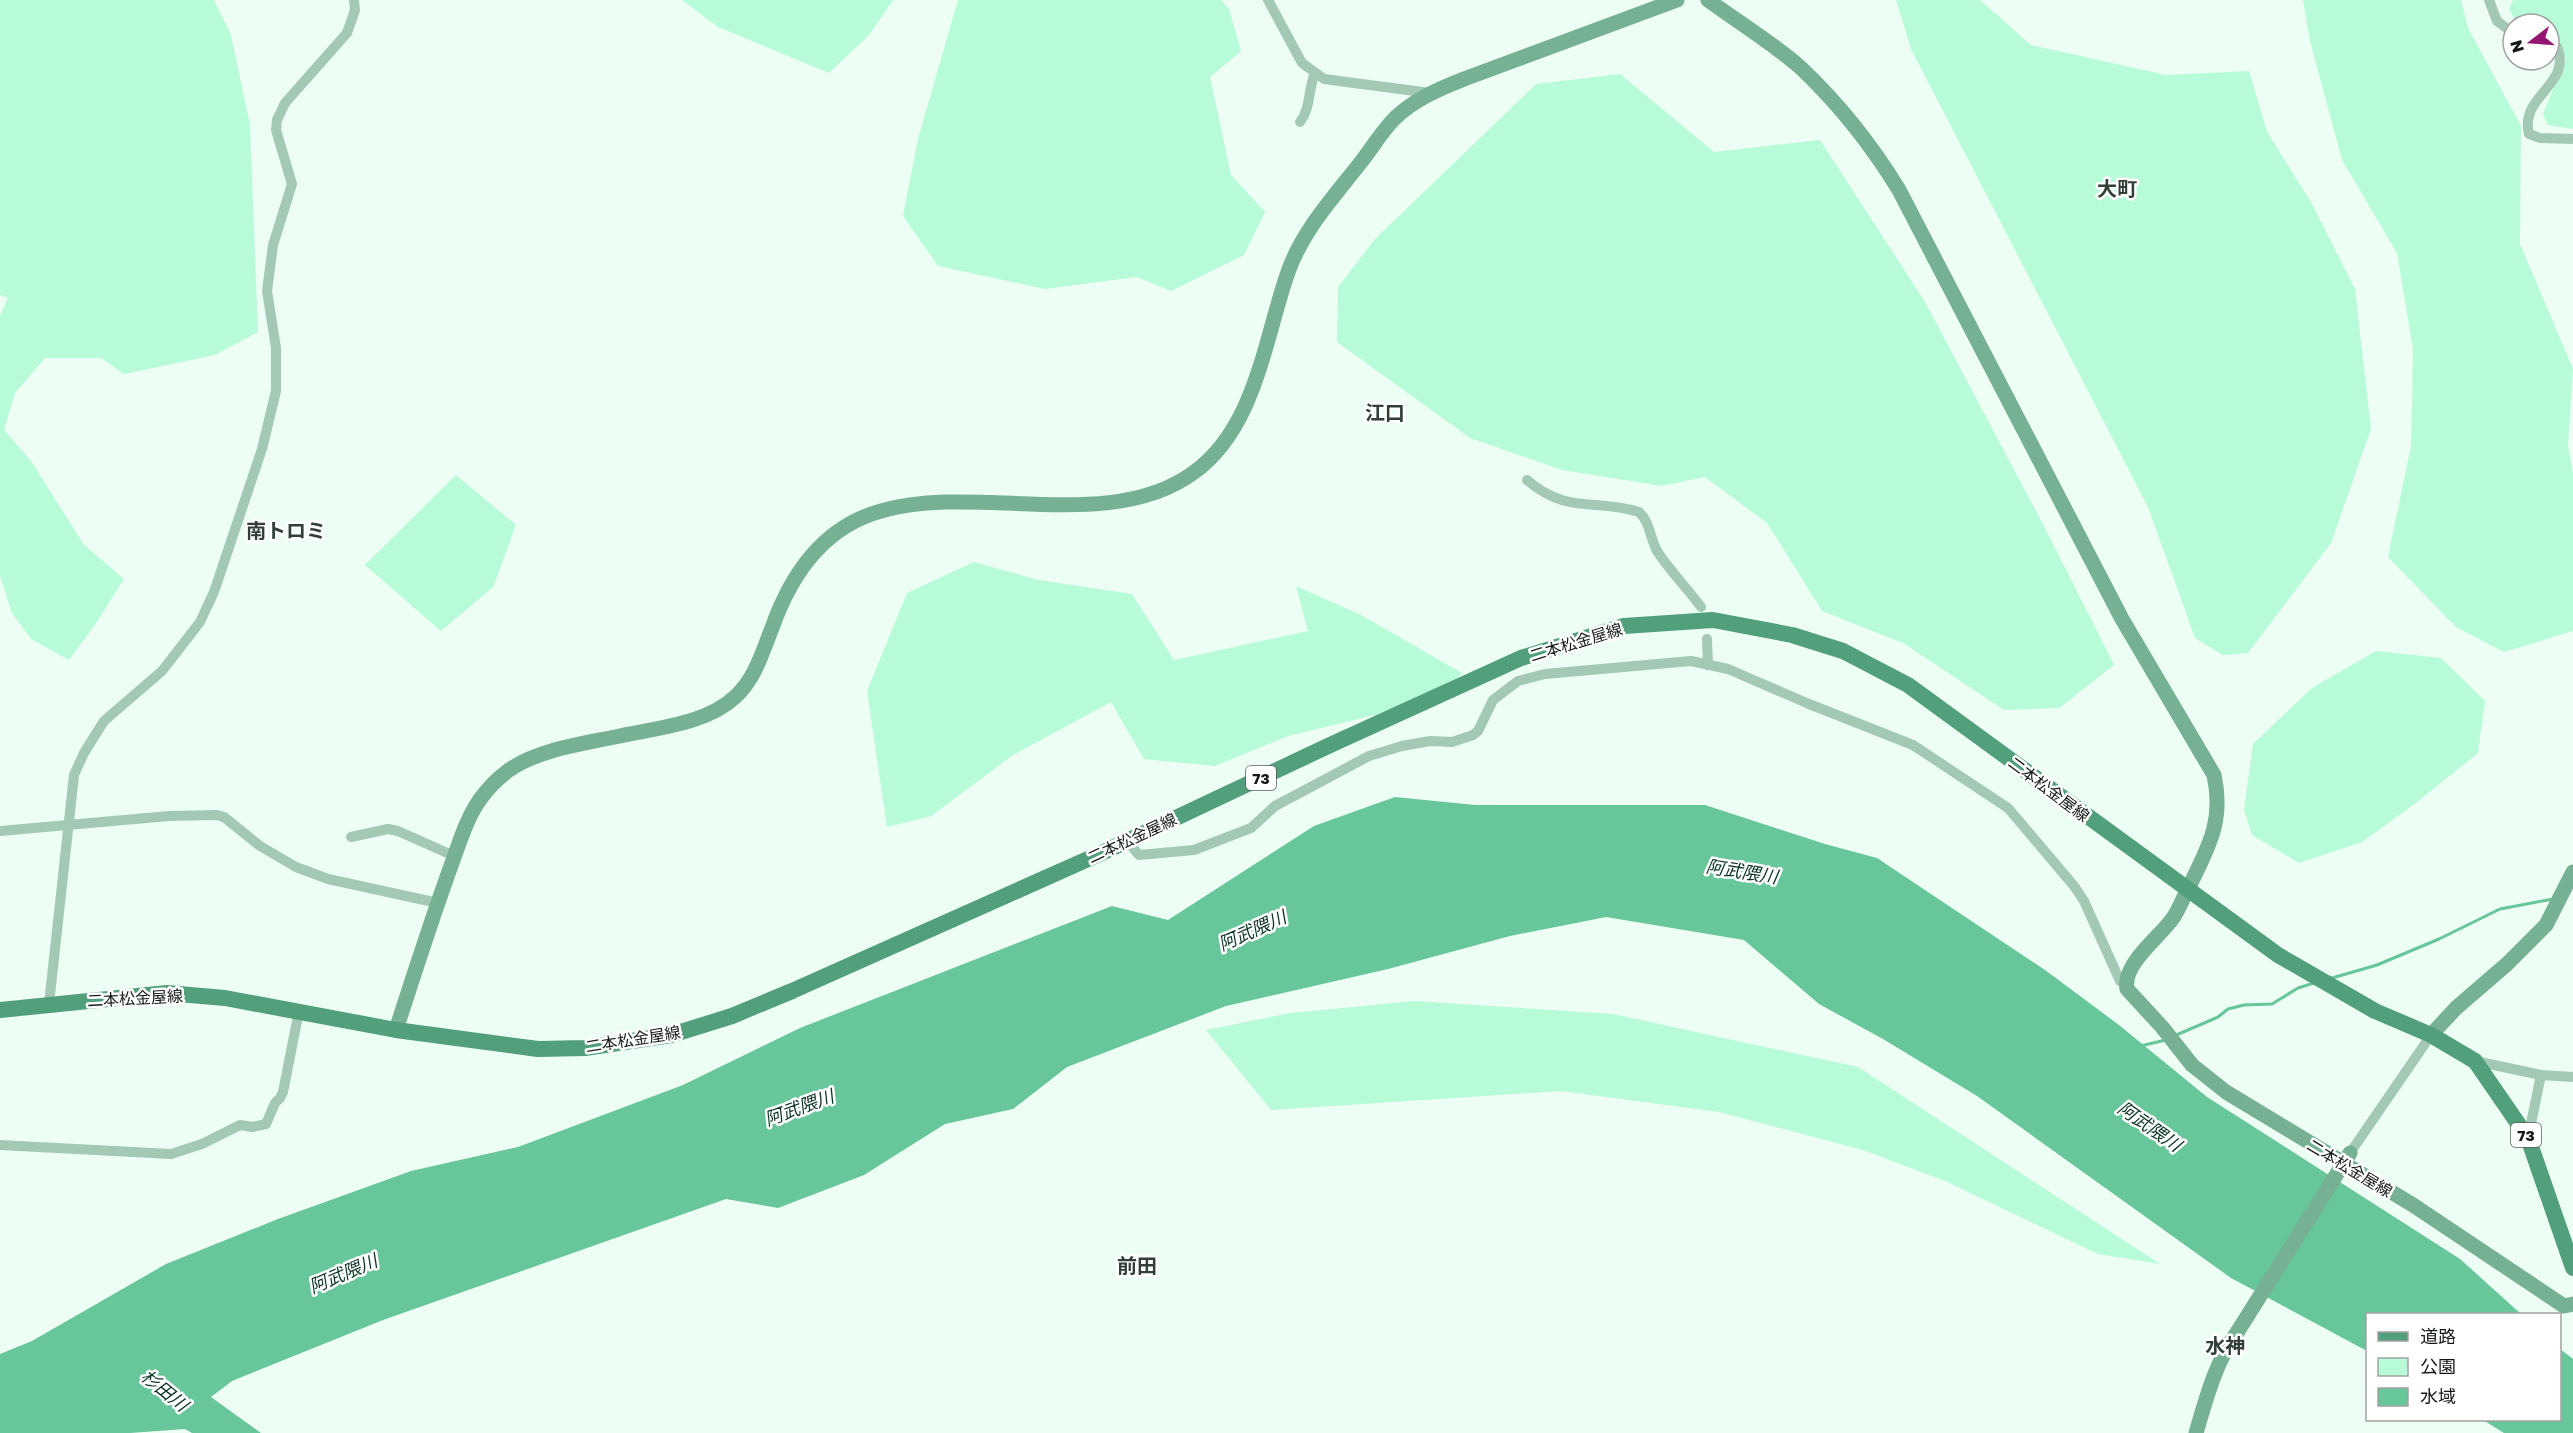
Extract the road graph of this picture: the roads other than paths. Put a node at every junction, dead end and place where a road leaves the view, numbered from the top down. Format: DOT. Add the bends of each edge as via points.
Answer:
graph roads {
  1 [pos="354,0"];
  2 [pos="1268,0"];
  3 [pos="1677,0"];
  4 [pos="1708,0"];
  5 [pos="2489,0"];
  6 [pos="2501,24"];
  7 [pos="2561,54"];
  8 [pos="2561,71"];
  9 [pos="2560,72"];
  10 [pos="1315,73"];
  11 [pos="1430,93"];
  12 [pos="1300,122"];
  13 [pos="2573,139"];
  14 [pos="1527,480"];
  15 [pos="1701,608"];
  16 [pos="1707,639"];
  17 [pos="1708,665"];
  18 [pos="69,825"];
  19 [pos="0,831"];
  20 [pos="351,837"];
  21 [pos="1127,841"];
  22 [pos="454,856"];
  23 [pos="2573,872"];
  24 [pos="2187,891"];
  25 [pos="438,903"];
  26 [pos="2126,984"];
  27 [pos="49,1004"];
  28 [pos="0,1010"];
  29 [pos="299,1011"];
  30 [pos="396,1030"];
  31 [pos="2431,1035"];
  32 [pos="2475,1061"];
  33 [pos="2541,1075"];
  34 [pos="2573,1077"];
  35 [pos="2528,1138"];
  36 [pos="0,1145"];
  37 [pos="2350,1153"];
  38 [pos="2573,1268"];
  39 [pos="2573,1304"];
  40 [pos="2196,1433"];
  1 -- 18 [label="street" via="355,10 347,33 285,103 277,120 276,130 292,184 273,245 267,291 276,348 276,391 262,449 214,592 200,622 162,671 104,721 84,753 74,775"];
  2 -- 10 [label="street" via="1302,63"];
  3 -- 11 [label="street"];
  4 -- 24 [label="street" via="1799,66 1871,145 1899,190 2122,619 2214,775 2218,793 2215,831"];
  5 -- 6 [label="street"];
  7 -- 8 [label="street"];
  9 -- 13 [label="street" via="2526,123 2529,134 2540,138"];
  10 -- 11 [label="street" via="1324,79"];
  10 -- 12 [label="street"];
  11 -- 22 [label="street" via="1396,118 1305,236 1287,274 1243,411 1223,444 1195,472 1173,486 1127,500 906,505 860,518 820,545 794,577 752,678 726,705 692,719 534,757 513,767 480,799"];
  14 -- 15 [label="street" via="1562,502 1639,512 1667,566"];
  16 -- 17 [label="street"];
  17 -- 21 [label="street" via="1674,661 1531,677 1501,692 1473,735 1452,742 1402,746 1369,756 1275,806 1251,828 1222,841 1194,850 1139,855"];
  17 -- 26 [label="street" via="1728,669 1913,745 2008,808 2074,886 2120,981"];
  18 -- 19 [label="street"];
  18 -- 25 [label="street" via="217,815 232,822 260,846 307,871"];
  18 -- 27 [label="street"];
  20 -- 22 [label="street" via="388,829"];
  21 -- 24 [label="main road, 二本松金屋線 / 73" via="1521,658 1624,626 1713,620 1792,635 1843,651 1908,685"];
  21 -- 30 [label="main road, 二本松金屋線 / 73" via="732,1017 671,1035 585,1048 538,1049"];
  22 -- 25 [label="street"];
  23 -- 31 [label="street" via="2546,925"];
  24 -- 26 [label="street" via="2174,917 2134,964"];
  24 -- 31 [label="main road, 二本松金屋線 / 73" via="2278,955 2375,1011"];
  25 -- 30 [label="street"];
  26 -- 39 [label="street, 二本松金屋線" via="2130,995 2192,1065 2226,1092 2413,1205 2564,1306"];
  27 -- 28 [label="main road, 二本松金屋線 / 73"];
  27 -- 29 [label="main road, 二本松金屋線 / 73" via="167,993"];
  29 -- 30 [label="main road, 二本松金屋線 / 73"];
  29 -- 36 [label="street" via="283,1092 266,1124 240,1125 171,1154"];
  31 -- 32 [label="main road, 二本松金屋線 / 73"];
  31 -- 37 [label="street"];
  32 -- 33 [label="street"];
  32 -- 35 [label="main road, 二本松金屋線 / 73"];
  33 -- 34 [label="street"];
  33 -- 35 [label="street"];
  35 -- 38 [label="main road, 二本松金屋線 / 73"];
  37 -- 40 [label="street, bridge" via="2229,1342"];
}
